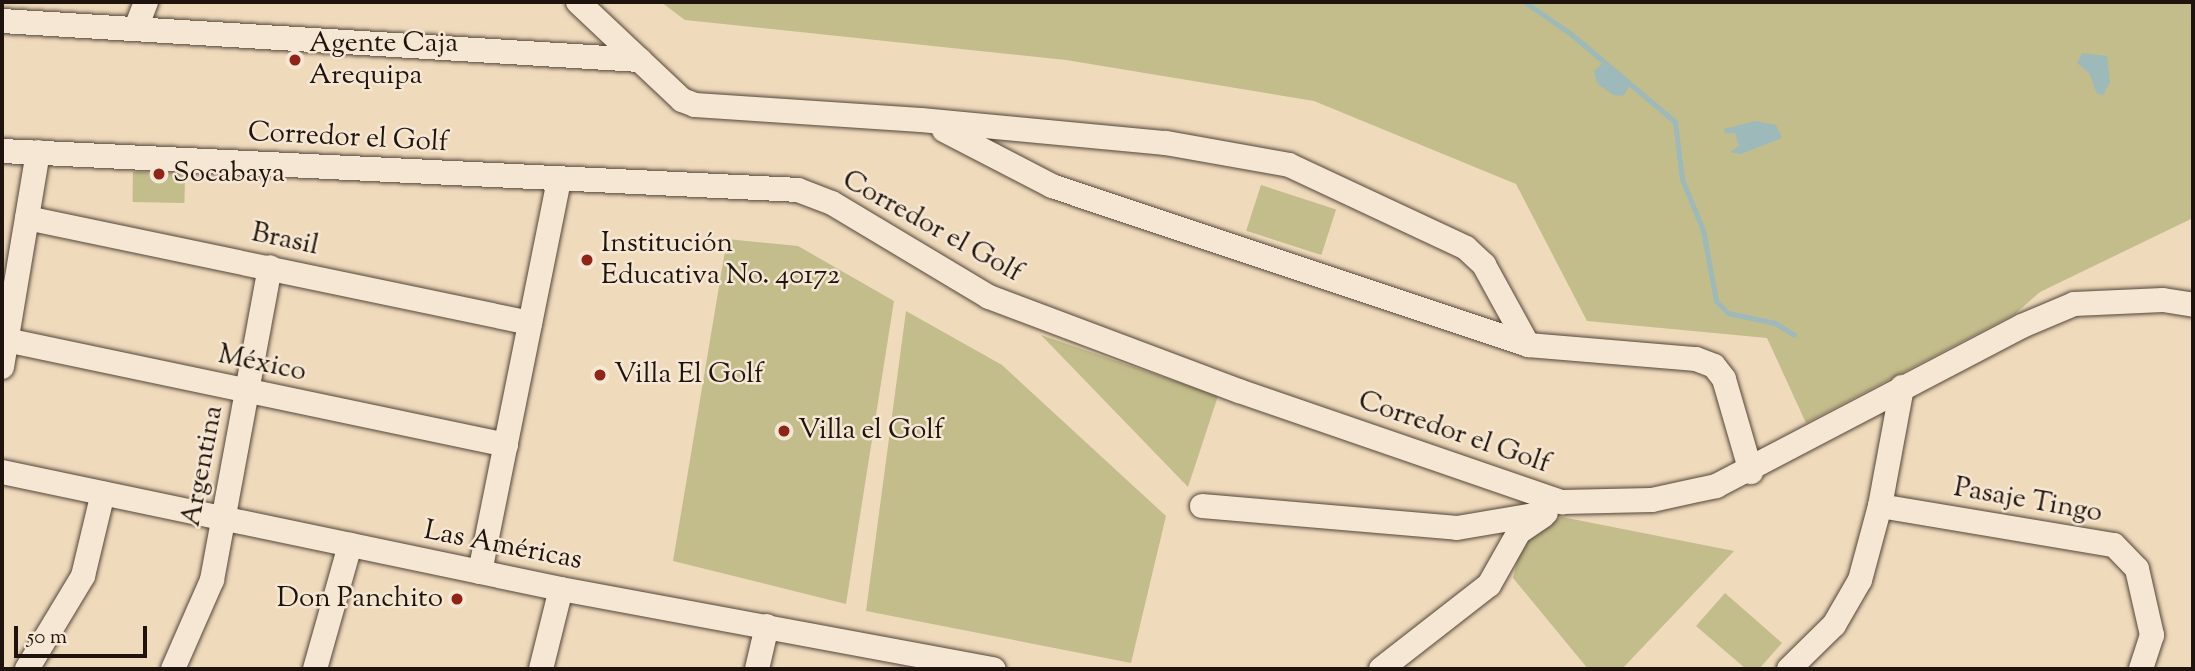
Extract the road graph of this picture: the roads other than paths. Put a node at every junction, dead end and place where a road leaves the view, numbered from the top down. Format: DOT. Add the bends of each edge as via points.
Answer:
graph roads {
  1 [pos="146,2"];
  2 [pos="578,2"];
  3 [pos="18,15"];
  4 [pos="136,28"];
  5 [pos="640,60"];
  6 [pos="920,120"];
  7 [pos="2,151"];
  8 [pos="38,152"];
  9 [pos="559,179"];
  10 [pos="27,218"];
  11 [pos="270,267"];
  12 [pos="2193,305"];
  13 [pos="530,323"];
  14 [pos="6,340"];
  15 [pos="1528,345"];
  16 [pos="2,367"];
  17 [pos="1902,387"];
  18 [pos="247,391"];
  19 [pos="506,445"];
  20 [pos="2,472"];
  21 [pos="1751,472"];
  22 [pos="103,493"];
  23 [pos="1202,506"];
  24 [pos="1881,506"];
  25 [pos="1554,508"];
  26 [pos="223,518"];
  27 [pos="351,545"];
  28 [pos="480,572"];
  29 [pos="561,589"];
  30 [pos="767,626"];
  31 [pos="1794,668"];
  32 [pos="27,669"];
  33 [pos="173,669"];
  34 [pos="315,669"];
  35 [pos="541,669"];
  36 [pos="757,669"];
  37 [pos="994,669"];
  38 [pos="1381,669"];
  39 [pos="2141,669"];
  1 -- 4 [label="street"];
  2 -- 5 [label="street"];
  3 -- 4 [label="street"];
  4 -- 5 [label="street"];
  5 -- 6 [label="street" via="682,100 695,105"];
  6 -- 15 [label="street" via="977,144 1052,186"];
  6 -- 15 [label="street" via="1166,144 1289,165 1466,248 1484,265"];
  7 -- 8 [label="street, Corredor el Golf"];
  8 -- 9 [label="street, Corredor el Golf"];
  8 -- 10 [label="street"];
  9 -- 13 [label="street"];
  9 -- 25 [label="street, Corredor el Golf" via="798,190 832,203 989,297"];
  10 -- 11 [label="street, Brasil"];
  10 -- 14 [label="street"];
  11 -- 13 [label="street, Brasil"];
  11 -- 18 [label="street, Argentina"];
  12 -- 17 [label="street, Corredor el Golf" via="2162,300 2074,304"];
  13 -- 19 [label="street"];
  14 -- 16 [label="street"];
  14 -- 18 [label="street, México"];
  15 -- 21 [label="street" via="1696,359 1714,366 1724,379"];
  17 -- 21 [label="street, Corredor el Golf"];
  17 -- 24 [label="street"];
  18 -- 19 [label="street, México"];
  18 -- 26 [label="street, Argentina"];
  19 -- 28 [label="street"];
  20 -- 22 [label="street, Las Américas"];
  21 -- 25 [label="street, Corredor el Golf" via="1716,486 1652,500"];
  22 -- 26 [label="street, Las Américas"];
  22 -- 32 [label="street" via="83,576"];
  23 -- 25 [label="street" via="1458,528"];
  24 -- 31 [label="street" via="1860,580 1834,625"];
  24 -- 39 [label="street, Pasaje Tingo" via="2114,545 2137,569 2151,635"];
  25 -- 38 [label="street" via="1519,532 1489,585"];
  26 -- 27 [label="street, Las Américas"];
  26 -- 33 [label="street, Argentina" via="212,580"];
  27 -- 28 [label="street, Las Américas"];
  27 -- 34 [label="street"];
  28 -- 29 [label="street, Las Américas"];
  29 -- 30 [label="street, Las Américas"];
  29 -- 35 [label="street"];
  30 -- 36 [label="street"];
  30 -- 37 [label="street, Las Américas"];
}
